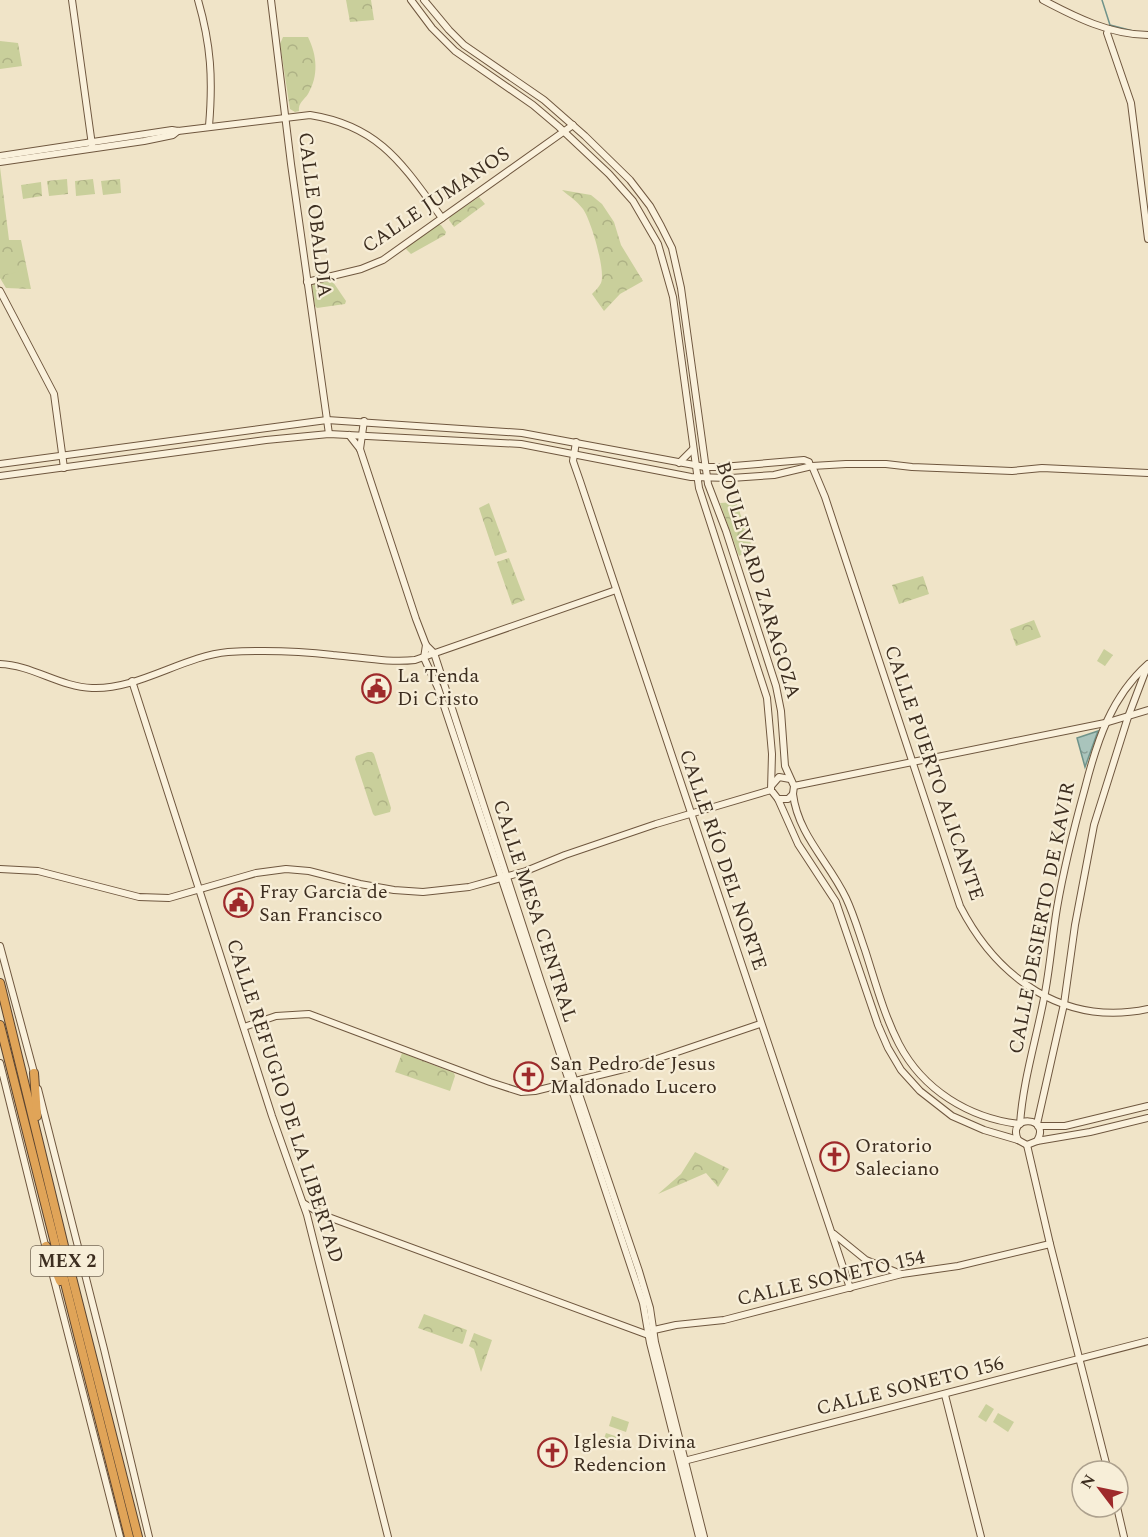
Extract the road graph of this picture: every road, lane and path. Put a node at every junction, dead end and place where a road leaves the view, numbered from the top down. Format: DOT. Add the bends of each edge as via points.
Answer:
graph roads {
  1 [pos="72,0"];
  2 [pos="198,0"];
  3 [pos="271,0"];
  4 [pos="411,0"];
  5 [pos="424,0"];
  6 [pos="1043,0"];
  7 [pos="1109,29"];
  8 [pos="1148,35"];
  9 [pos="286,117"];
  10 [pos="573,125"];
  11 [pos="209,126"];
  12 [pos="565,132"];
  13 [pos="92,145"];
  14 [pos="0,156"];
  15 [pos="0,162"];
  16 [pos="1146,196"];
  17 [pos="442,218"];
  18 [pos="1148,239"];
  19 [pos="307,282"];
  20 [pos="0,291"];
  21 [pos="327,420"];
  22 [pos="364,421"];
  23 [pos="329,434"];
  24 [pos="350,435"];
  25 [pos="362,436"];
  26 [pos="194,438"];
  27 [pos="576,442"];
  28 [pos="360,449"];
  29 [pos="693,449"];
  30 [pos="196,450"];
  31 [pos="573,454"];
  32 [pos="62,455"];
  33 [pos="679,463"];
  34 [pos="0,464"];
  35 [pos="695,465"];
  36 [pos="811,466"];
  37 [pos="705,467"];
  38 [pos="64,468"];
  39 [pos="1148,473"];
  40 [pos="0,476"];
  41 [pos="697,477"];
  42 [pos="707,478"];
  43 [pos="722,478"];
  44 [pos="710,491"];
  45 [pos="726,531"];
  46 [pos="715,534"];
  47 [pos="616,591"];
  48 [pos="426,645"];
  49 [pos="434,653"];
  50 [pos="424,658"];
  51 [pos="0,664"];
  52 [pos="1148,664"];
  53 [pos="132,681"];
  54 [pos="1148,710"];
  55 [pos="1128,717"];
  56 [pos="1105,723"];
  57 [pos="912,761"];
  58 [pos="790,779"];
  59 [pos="794,786"];
  60 [pos="771,788"];
  61 [pos="793,794"];
  62 [pos="778,799"];
  63 [pos="690,814"];
  64 [pos="0,869"];
  65 [pos="505,878"];
  66 [pos="199,890"];
  67 [pos="0,946"];
  68 [pos="0,983"];
  69 [pos="1045,996"];
  70 [pos="1064,1004"];
  71 [pos="1148,1009"];
  72 [pos="760,1024"];
  73 [pos="0,1025"];
  74 [pos="244,1027"];
  75 [pos="0,1063"];
  76 [pos="34,1073"];
  77 [pos="572,1083"];
  78 [pos="1148,1106"];
  79 [pos="1148,1118"];
  80 [pos="1020,1124"];
  81 [pos="1037,1125"];
  82 [pos="1018,1140"];
  83 [pos="40,1141"];
  84 [pos="1036,1141"];
  85 [pos="1027,1148"];
  86 [pos="303,1203"];
  87 [pos="832,1232"];
  88 [pos="1050,1244"];
  89 [pos="46,1246"];
  90 [pos="902,1275"];
  91 [pos="850,1288"];
  92 [pos="71,1309"];
  93 [pos="652,1334"];
  94 [pos="1148,1341"];
  95 [pos="1080,1359"];
  96 [pos="945,1395"];
  97 [pos="1105,1459"];
  98 [pos="682,1461"];
  99 [pos="1120,1519"];
  100 [pos="120,1537"];
  101 [pos="128,1537"];
  102 [pos="138,1537"];
  103 [pos="149,1537"];
  104 [pos="388,1537"];
  105 [pos="699,1537"];
  106 [pos="704,1537"];
  107 [pos="981,1537"];
  108 [pos="1124,1537"];
  1 -- 13 [label="street"];
  2 -- 11 [label="street" via="212,71"];
  3 -- 9 [label="street, CALLE OBALDÍA"];
  4 -- 12 [label="street, BOULEVARD ZARAGOZA" via="455,51 522,96"];
  5 -- 10 [label="street, BOULEVARD ZARAGOZA" via="464,45"];
  6 -- 7 [label="street"];
  7 -- 8 [label="street"];
  7 -- 16 [label="street" via="1107,33 1131,103"];
  9 -- 11 [label="street"];
  9 -- 17 [label="street" via="330,118 363,131 403,164"];
  9 -- 19 [label="street, CALLE OBALDÍA"];
  10 -- 12 [label="street, CALLE JUMANOS"];
  10 -- 37 [label="street, BOULEVARD ZARAGOZA" via="635,186 672,248"];
  11 -- 13 [label="street"];
  12 -- 17 [label="street, CALLE JUMANOS"];
  12 -- 29 [label="street, BOULEVARD ZARAGOZA" via="633,201 664,261 673,297"];
  13 -- 14 [label="street"];
  13 -- 15 [label="street"];
  16 -- 18 [label="street"];
  17 -- 19 [label="street, CALLE JUMANOS" via="383,260 361,270"];
  19 -- 21 [label="street, CALLE OBALDÍA"];
  20 -- 32 [label="street" via="54,394"];
  21 -- 22 [label="street"];
  21 -- 23 [label="street, CALLE OBALDÍA"];
  21 -- 26 [label="street"];
  22 -- 25 [label="street"];
  22 -- 27 [label="street" via="522,433"];
  23 -- 24 [label="street"];
  23 -- 30 [label="street"];
  24 -- 25 [label="street"];
  24 -- 28 [label="street"];
  25 -- 28 [label="street"];
  25 -- 31 [label="street" via="521,444"];
  26 -- 30 [label="street"];
  26 -- 32 [label="street"];
  27 -- 31 [label="street, CALLE RÍO DEL NORTE"];
  27 -- 33 [label="street"];
  28 -- 48 [label="street, CALLE MESA CENTRAL"];
  29 -- 33 [label="street"];
  29 -- 35 [label="street, BOULEVARD ZARAGOZA"];
  30 -- 38 [label="street"];
  31 -- 41 [label="street"];
  31 -- 47 [label="street, CALLE RÍO DEL NORTE"];
  32 -- 34 [label="street"];
  32 -- 38 [label="street"];
  33 -- 35 [label="street"];
  35 -- 37 [label="street"];
  35 -- 41 [label="street, BOULEVARD ZARAGOZA"];
  36 -- 37 [label="street" via="801,460"];
  36 -- 39 [label="street" via="886,464"];
  36 -- 43 [label="street" via="774,475"];
  36 -- 57 [label="street, CALLE PUERTO ALICANTE" via="825,497"];
  37 -- 42 [label="street, BOULEVARD ZARAGOZA"];
  38 -- 40 [label="street"];
  41 -- 42 [label="street"];
  41 -- 46 [label="street, BOULEVARD ZARAGOZA"];
  42 -- 43 [label="street"];
  42 -- 44 [label="street, BOULEVARD ZARAGOZA"];
  43 -- 44 [label="street"];
  44 -- 45 [label="street, BOULEVARD ZARAGOZA"];
  45 -- 46 [label="street"];
  45 -- 58 [label="street, BOULEVARD ZARAGOZA" via="776,686"];
  46 -- 60 [label="street, BOULEVARD ZARAGOZA" via="767,698"];
  47 -- 49 [label="street"];
  47 -- 63 [label="street, CALLE RÍO DEL NORTE"];
  48 -- 49 [label="street, CALLE MESA CENTRAL"];
  48 -- 50 [label="street, CALLE MESA CENTRAL"];
  49 -- 50 [label="street"];
  49 -- 65 [label="street, CALLE MESA CENTRAL"];
  50 -- 53 [label="street" via="409,661 227,652"];
  50 -- 65 [label="street, CALLE MESA CENTRAL"];
  51 -- 53 [label="street" via="88,688"];
  52 -- 55 [label="street, CALLE DESIERTO DE KAVIR"];
  52 -- 56 [label="street, CALLE DESIERTO DE KAVIR" via="1124,690"];
  53 -- 66 [label="street, CALLE REFUGIO DE LA LIBERTAD"];
  54 -- 55 [label="street"];
  55 -- 56 [label="street"];
  55 -- 70 [label="street, CALLE DESIERTO DE KAVIR" via="1094,825"];
  56 -- 57 [label="street"];
  56 -- 69 [label="street, CALLE DESIERTO DE KAVIR" via="1072,836"];
  57 -- 59 [label="street"];
  57 -- 69 [label="street, CALLE PUERTO ALICANTE" via="970,928 1003,968"];
  58 -- 59 [label="street"];
  58 -- 60 [label="street" via="779,777"];
  59 -- 61 [label="street"];
  60 -- 62 [label="street"];
  60 -- 63 [label="street"];
  61 -- 62 [label="street" via="788,799"];
  61 -- 80 [label="street" via="807,837 847,899 906,1057 931,1085 959,1105 986,1118"];
  62 -- 82 [label="street" via="798,844 836,902 878,1025 902,1070 920,1091 952,1116"];
  63 -- 65 [label="street"];
  63 -- 72 [label="street, CALLE RÍO DEL NORTE"];
  64 -- 66 [label="street" via="38,871 147,898 169,898"];
  65 -- 66 [label="street" via="423,892 286,869 256,873"];
  65 -- 77 [label="street, CALLE MESA CENTRAL"];
  66 -- 74 [label="street, CALLE REFUGIO DE LA LIBERTAD"];
  67 -- 76 [label="street"];
  68 -- 83 [label="highway, MEX 2"];
  69 -- 70 [label="street, CALLE PUERTO ALICANTE"];
  69 -- 80 [label="street, CALLE DESIERTO DE KAVIR"];
  70 -- 71 [label="street, CALLE PUERTO ALICANTE" via="1117,1013"];
  70 -- 81 [label="street, CALLE DESIERTO DE KAVIR"];
  72 -- 77 [label="street"];
  72 -- 87 [label="street, CALLE RÍO DEL NORTE"];
  73 -- 92 [label="highway, MEX 2"];
  74 -- 77 [label="street" via="276,1016 309,1014 513,1090 535,1091"];
  74 -- 86 [label="street, CALLE REFUGIO DE LA LIBERTAD"];
  75 -- 89 [label="street"];
  76 -- 83 [label="highway"];
  76 -- 103 [label="street"];
  77 -- 93 [label="street, CALLE MESA CENTRAL"];
  78 -- 81 [label="street" via="1065,1126"];
  79 -- 84 [label="street"];
  80 -- 81 [label="street" via="1030,1121"];
  80 -- 82 [label="street" via="1016,1130"];
  81 -- 84 [label="street" via="1040,1132"];
  82 -- 85 [label="street"];
  83 -- 102 [label="highway, MEX 2"];
  84 -- 85 [label="street"];
  85 -- 88 [label="street"];
  86 -- 93 [label="street" via="323,1215"];
  86 -- 104 [label="street, CALLE REFUGIO DE LA LIBERTAD"];
  87 -- 90 [label="street" via="866,1260"];
  87 -- 91 [label="street, CALLE RÍO DEL NORTE"];
  88 -- 90 [label="street, CALLE SONETO 154"];
  88 -- 95 [label="street"];
  89 -- 92 [label="highway"];
  89 -- 100 [label="street"];
  90 -- 91 [label="street, CALLE SONETO 154"];
  91 -- 93 [label="street, CALLE SONETO 154" via="723,1320 676,1325"];
  92 -- 101 [label="highway, MEX 2"];
  93 -- 98 [label="street, CALLE MESA CENTRAL"];
  94 -- 95 [label="street, CALLE SONETO 156"];
  95 -- 96 [label="street, CALLE SONETO 156"];
  95 -- 97 [label="street"];
  96 -- 98 [label="street, CALLE SONETO 156"];
  96 -- 107 [label="street"];
  98 -- 105 [label="street, CALLE MESA CENTRAL"];
  98 -- 106 [label="street, CALLE MESA CENTRAL"];
  99 -- 108 [label="street"];
}
